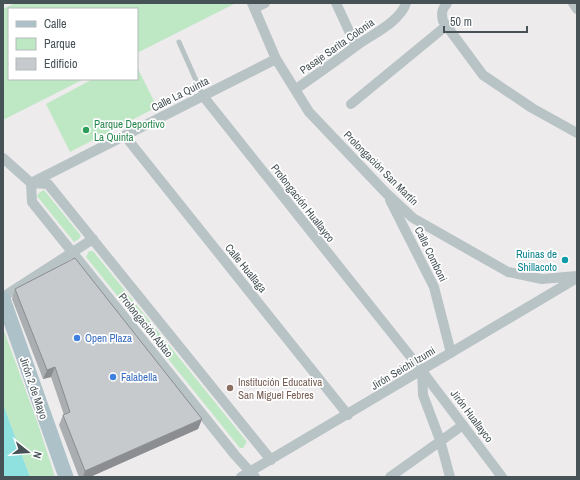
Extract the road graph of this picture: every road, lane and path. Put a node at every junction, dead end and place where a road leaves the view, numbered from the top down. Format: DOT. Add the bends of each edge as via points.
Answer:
graph roads {
  1 [pos="265,3"];
  2 [pos="336,3"];
  3 [pos="406,3"];
  4 [pos="447,3"];
  5 [pos="573,3"];
  6 [pos="254,6"];
  7 [pos="577,9"];
  8 [pos="446,26"];
  9 [pos="180,42"];
  10 [pos="356,46"];
  11 [pos="276,59"];
  12 [pos="296,89"];
  13 [pos="203,96"];
  14 [pos="351,104"];
  15 [pos="577,133"];
  16 [pos="125,136"];
  17 [pos="3,158"];
  18 [pos="31,183"];
  19 [pos="386,193"];
  20 [pos="93,239"];
  21 [pos="72,252"];
  22 [pos="577,277"];
  23 [pos="3,298"];
  24 [pos="451,352"];
  25 [pos="422,371"];
  26 [pos="348,415"];
  27 [pos="463,425"];
  28 [pos="440,440"];
  29 [pos="271,460"];
  30 [pos="253,474"];
  31 [pos="66,477"];
  32 [pos="241,477"];
  33 [pos="390,477"];
  34 [pos="450,477"];
  35 [pos="502,477"];
  1 -- 6 [label="street"];
  2 -- 10 [label="street"];
  3 -- 10 [label="street, Pasaje Sarita Colonia" via="398,15 381,30"];
  4 -- 8 [label="street" via="442,15"];
  5 -- 7 [label="street"];
  6 -- 11 [label="street, Prolongación San Martín"];
  8 -- 14 [label="street"];
  8 -- 15 [label="street" via="483,75 532,108"];
  9 -- 13 [label="lane, Prolongación Huallayco"];
  10 -- 12 [label="street, Pasaje Sarita Colonia"];
  11 -- 12 [label="street, Prolongación San Martín"];
  11 -- 13 [label="street, Calle La Quinta"];
  12 -- 19 [label="street, Prolongación San Martín" via="309,112"];
  13 -- 16 [label="street, Calle La Quinta"];
  13 -- 25 [label="street, Prolongación Huallayco"];
  16 -- 18 [label="street, Calle La Quinta"];
  16 -- 26 [label="street, Calle Huallaga"];
  17 -- 18 [label="street"];
  18 -- 20 [label="street, Prolongación Abtao" via="48,184"];
  18 -- 21 [label="street, Prolongación Abtao" via="32,202"];
  19 -- 22 [label="street, Prolongación San Martín" via="414,218 508,272 542,279"];
  19 -- 24 [label="street, Calle Comboni" via="434,287"];
  20 -- 21 [label="street"];
  20 -- 29 [label="street, Prolongación Abtao"];
  21 -- 23 [label="street"];
  21 -- 30 [label="street, Prolongación Abtao"];
  22 -- 24 [label="street, Jirón Seichi Izumi"];
  23 -- 31 [label="main road, Jirón 2 de Mayo"];
  24 -- 25 [label="street, Jirón Seichi Izumi"];
  25 -- 26 [label="street, Jirón Seichi Izumi"];
  25 -- 27 [label="street, Jirón Huallayco"];
  25 -- 28 [label="street" via="423,395"];
  26 -- 29 [label="street, Jirón Seichi Izumi"];
  27 -- 28 [label="street"];
  27 -- 35 [label="street, Jirón Huallayco"];
  28 -- 33 [label="street"];
  28 -- 34 [label="street"];
  29 -- 30 [label="street, Jirón Seichi Izumi"];
  30 -- 32 [label="street, Jirón Seichi Izumi"];
}
